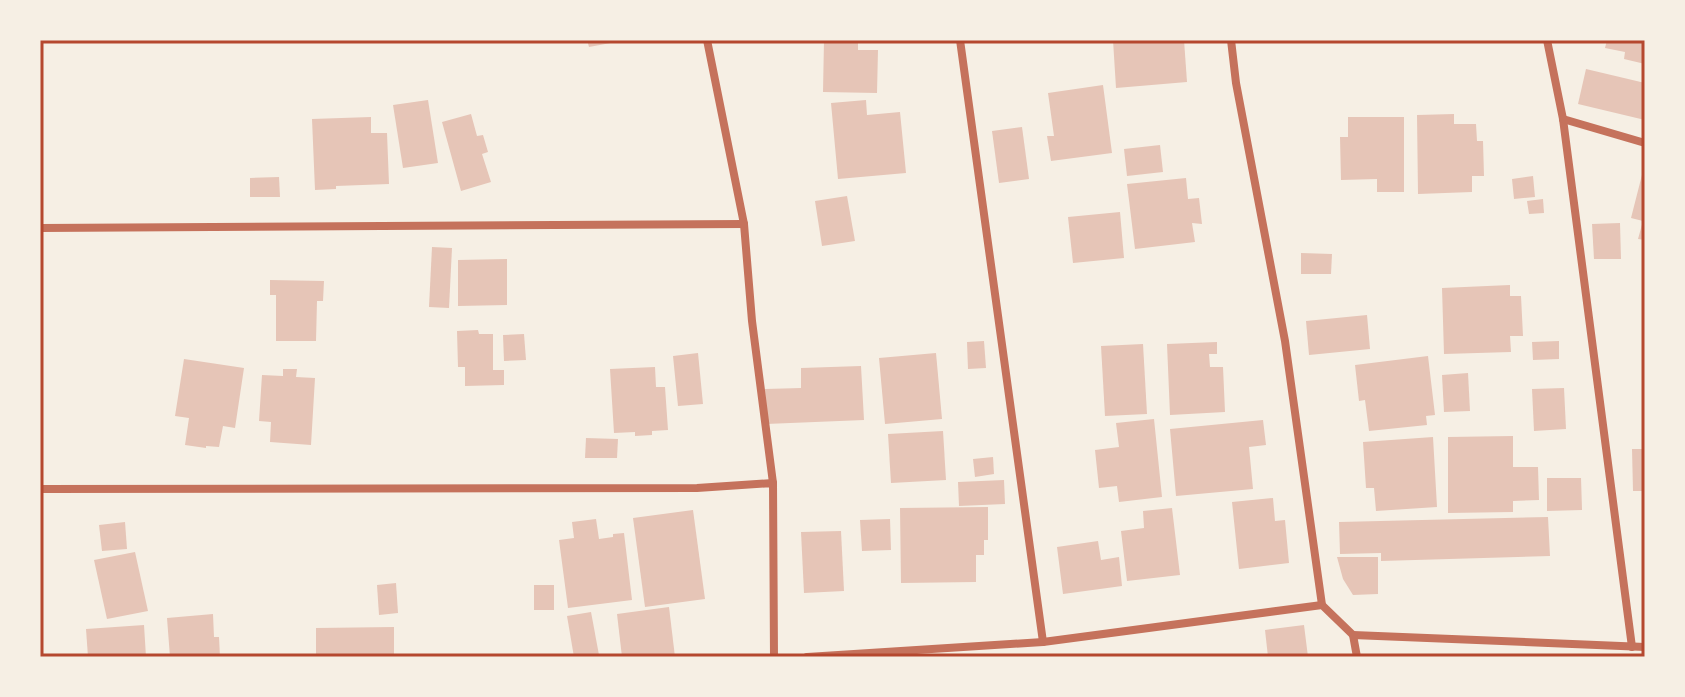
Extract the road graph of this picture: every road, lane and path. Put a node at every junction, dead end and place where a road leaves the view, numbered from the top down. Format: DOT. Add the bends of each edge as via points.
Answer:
graph roads {
  1 [pos="707,40"];
  2 [pos="960,40"];
  3 [pos="1231,40"];
  4 [pos="1547,40"];
  5 [pos="1563,119"];
  6 [pos="1645,143"];
  7 [pos="744,224"];
  8 [pos="40,228"];
  9 [pos="773,483"];
  10 [pos="40,489"];
  11 [pos="1322,605"];
  12 [pos="1353,635"];
  13 [pos="1043,642"];
  14 [pos="1632,647"];
  15 [pos="1645,647"];
  16 [pos="774,657"];
  17 [pos="807,657"];
  18 [pos="1357,657"];
  1 -- 7 [label="street"];
  2 -- 13 [label="street"];
  3 -- 11 [label="street" via="1285,341"];
  4 -- 5 [label="street"];
  5 -- 6 [label="street"];
  5 -- 14 [label="street"];
  7 -- 8 [label="street"];
  7 -- 9 [label="street"];
  9 -- 10 [label="street" via="697,488"];
  9 -- 16 [label="street"];
  11 -- 12 [label="street"];
  11 -- 13 [label="street"];
  12 -- 14 [label="street"];
  12 -- 18 [label="street"];
  13 -- 17 [label="street"];
  14 -- 15 [label="street"];
}
